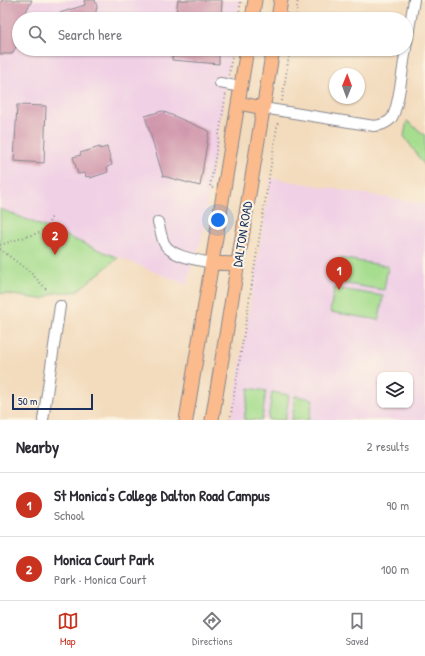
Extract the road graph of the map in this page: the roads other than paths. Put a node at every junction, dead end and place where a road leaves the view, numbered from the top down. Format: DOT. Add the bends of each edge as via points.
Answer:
graph roads {
  1 [pos="255,0"];
  2 [pos="281,0"];
  3 [pos="414,0"];
  4 [pos="253,12"];
  5 [pos="279,12"];
  6 [pos="412,12"];
  7 [pos="246,56"];
  8 [pos="272,56"];
  9 [pos="405,56"];
  10 [pos="224,84"];
  11 [pos="241,87"];
  12 [pos="239,103"];
  13 [pos="263,108"];
  14 [pos="158,222"];
  15 [pos="212,262"];
  16 [pos="237,264"];
  17 [pos="60,306"];
  18 [pos="42,420"];
  19 [pos="186,420"];
  20 [pos="212,420"];
  1 -- 4 [label="main road"];
  2 -- 5 [label="main road"];
  3 -- 6 [label="street"];
  7 -- 11 [label="main road, DALTON ROAD"];
  8 -- 13 [label="main road, DALTON ROAD"];
  9 -- 13 [label="street" via="396,110 390,120 381,125"];
  10 -- 11 [label="street"];
  11 -- 12 [label="main road, DALTON ROAD"];
  12 -- 13 [label="main road"];
  12 -- 15 [label="main road, DALTON ROAD"];
  13 -- 16 [label="main road, DALTON ROAD"];
  14 -- 15 [label="street" via="164,243 169,249 191,260"];
  15 -- 16 [label="main road"];
  15 -- 19 [label="main road, DALTON ROAD"];
  16 -- 20 [label="main road, DALTON ROAD"];
  17 -- 18 [label="street"];
}
